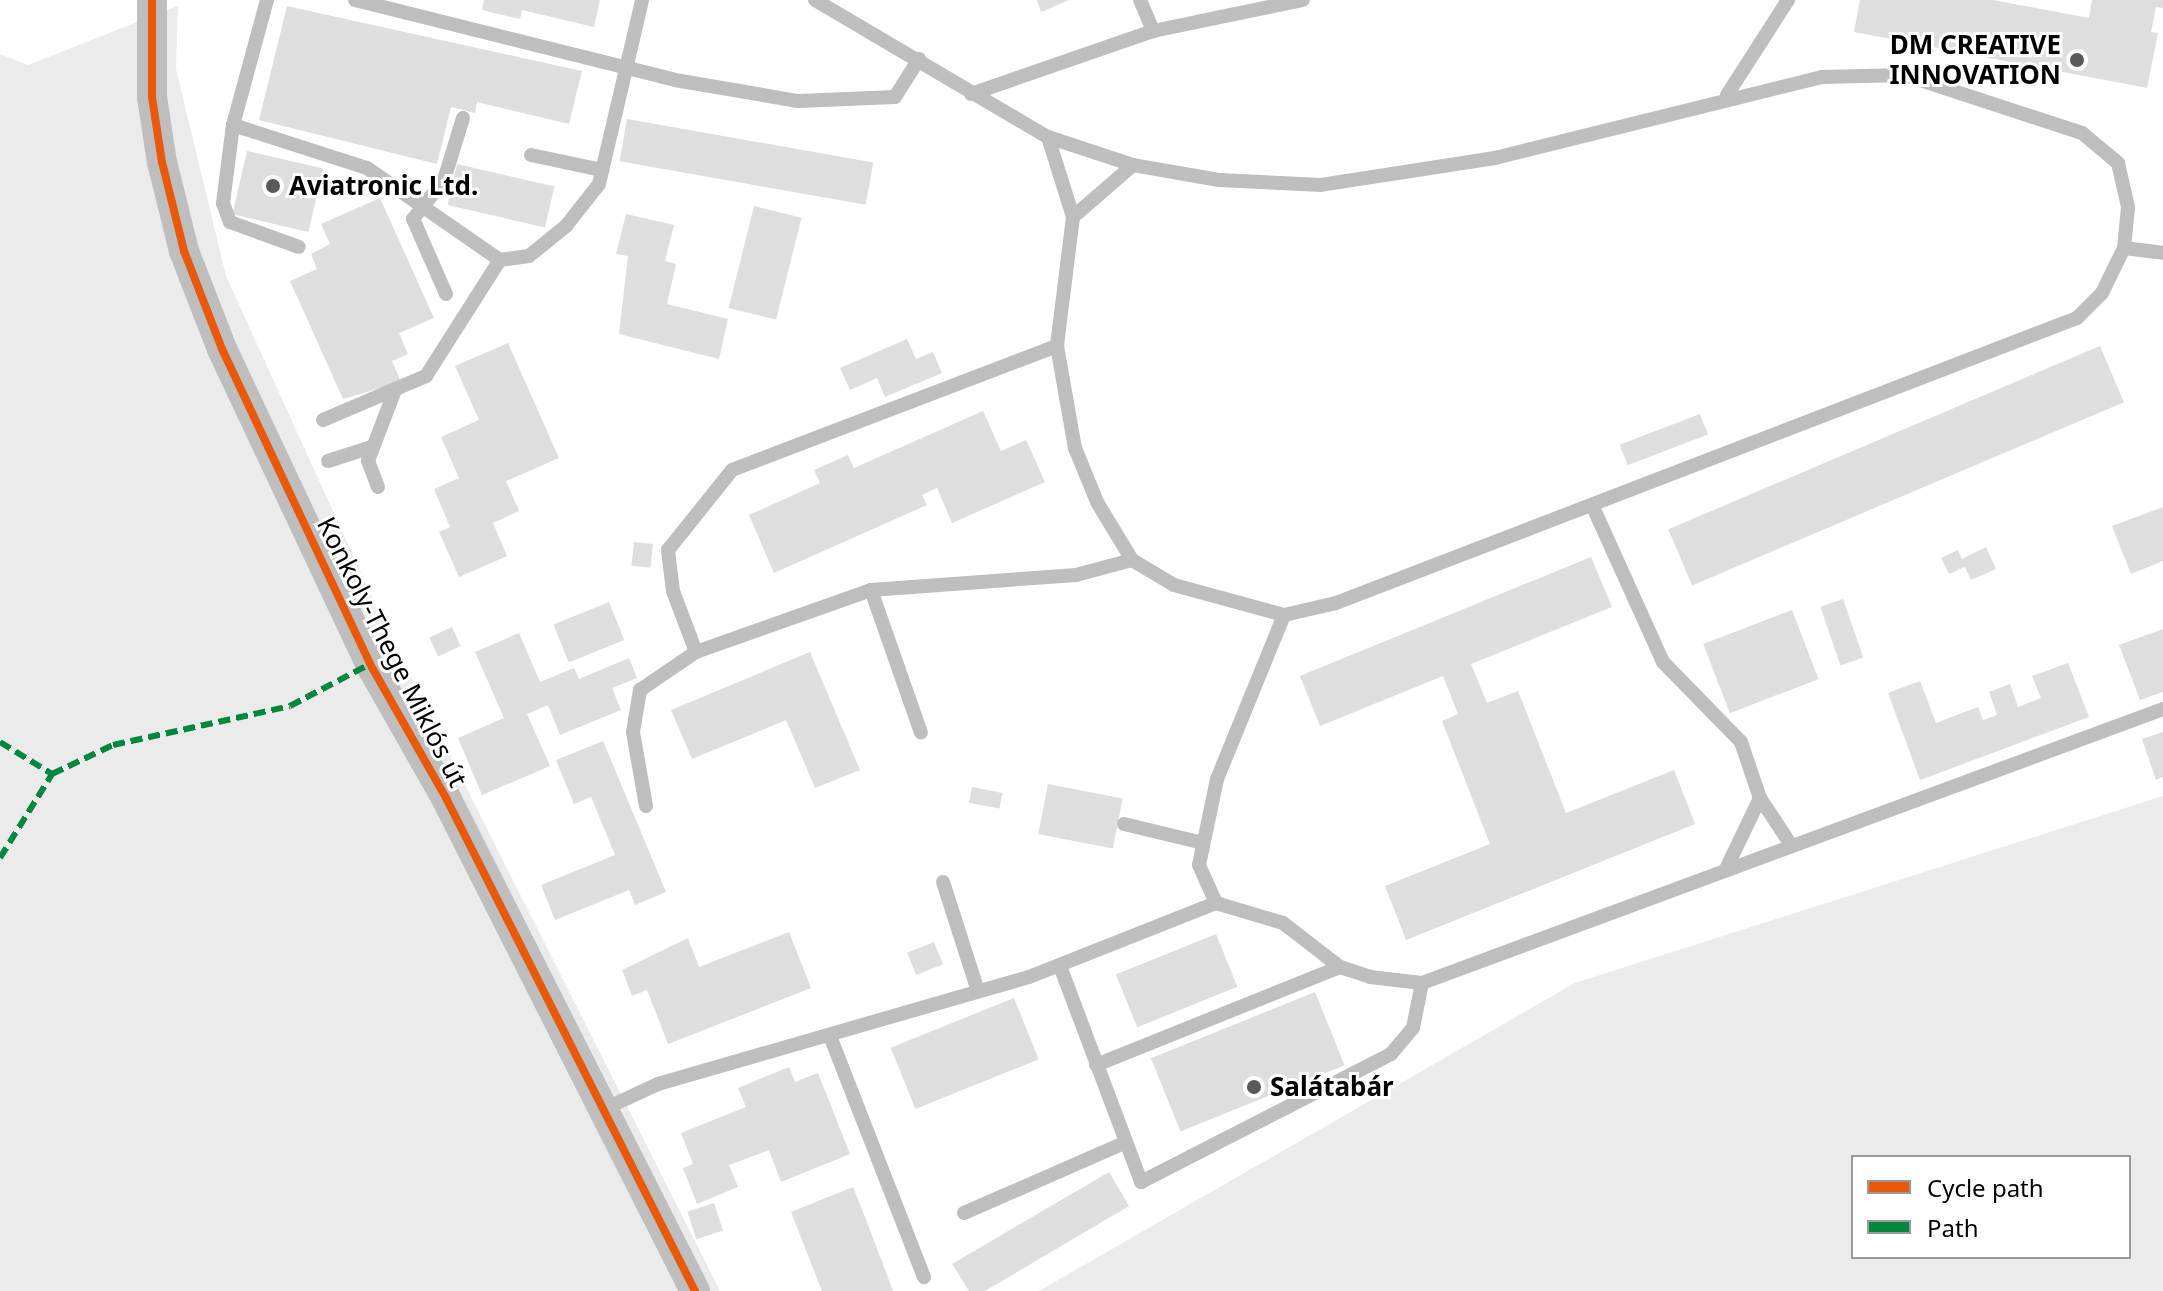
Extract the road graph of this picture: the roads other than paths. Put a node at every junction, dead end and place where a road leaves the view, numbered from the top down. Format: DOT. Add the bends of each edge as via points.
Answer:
graph roads {
  1 [pos="152,0"];
  2 [pos="267,0"];
  3 [pos="355,0"];
  4 [pos="642,0"];
  5 [pos="815,0"];
  6 [pos="1140,0"];
  7 [pos="1303,0"];
  8 [pos="1788,0"];
  9 [pos="1153,31"];
  10 [pos="919,59"];
  11 [pos="628,67"];
  12 [pos="971,94"];
  13 [pos="1727,95"];
  14 [pos="463,118"];
  15 [pos="233,125"];
  16 [pos="1048,137"];
  17 [pos="531,155"];
  18 [pos="1133,165"];
  19 [pos="602,170"];
  20 [pos="426,203"];
  21 [pos="1073,217"];
  22 [pos="299,247"];
  23 [pos="2124,248"];
  24 [pos="2163,253"];
  25 [pos="500,260"];
  26 [pos="446,294"];
  27 [pos="1057,346"];
  28 [pos="395,390"];
  29 [pos="323,420"];
  30 [pos="372,447"];
  31 [pos="328,461"];
  32 [pos="378,487"];
  33 [pos="1593,507"];
  34 [pos="1132,560"];
  35 [pos="871,590"];
  36 [pos="1284,615"];
  37 [pos="696,652"];
  38 [pos="2163,709"];
  39 [pos="921,733"];
  40 [pos="1760,798"];
  41 [pos="646,806"];
  42 [pos="1124,824"];
  43 [pos="1199,842"];
  44 [pos="1791,845"];
  45 [pos="1726,869"];
  46 [pos="943,882"];
  47 [pos="1216,903"];
  48 [pos="1060,966"];
  49 [pos="1340,967"];
  50 [pos="1422,983"];
  51 [pos="978,991"];
  52 [pos="830,1036"];
  53 [pos="1096,1065"];
  54 [pos="602,1110"];
  55 [pos="1124,1143"];
  56 [pos="964,1213"];
  57 [pos="924,1277"];
  58 [pos="695,1291"];
  1 -- 54 [label="street, Konkoly-Thege Miklós út" via="152,97 162,162 184,251 222,349 370,664"];
  2 -- 15 [label="lane"];
  3 -- 11 [label="lane"];
  4 -- 11 [label="lane"];
  5 -- 10 [label="lane"];
  6 -- 9 [label="lane"];
  7 -- 9 [label="lane"];
  8 -- 13 [label="lane"];
  9 -- 12 [label="lane"];
  10 -- 11 [label="lane" via="895,97 798,101"];
  10 -- 12 [label="lane"];
  11 -- 19 [label="lane"];
  12 -- 16 [label="lane"];
  13 -- 18 [label="lane" via="1495,158 1321,185 1219,180"];
  13 -- 23 [label="lane" via="1822,77 1905,75 2082,133 2118,163 2128,207"];
  14 -- 20 [label="lane" via="444,180"];
  15 -- 20 [label="lane" via="367,168"];
  15 -- 22 [label="lane" via="223,203 230,222"];
  16 -- 18 [label="lane"];
  16 -- 21 [label="lane"];
  17 -- 19 [label="lane"];
  18 -- 21 [label="lane"];
  19 -- 25 [label="lane" via="566,226 529,256"];
  20 -- 25 [label="lane"];
  20 -- 26 [label="lane" via="413,219"];
  21 -- 27 [label="lane"];
  23 -- 24 [label="lane"];
  23 -- 33 [label="lane" via="2102,293 2077,318"];
  25 -- 28 [label="lane" via="426,376"];
  27 -- 34 [label="lane" via="1075,448"];
  27 -- 37 [label="lane" via="732,470 668,550 673,591"];
  28 -- 29 [label="lane"];
  28 -- 30 [label="lane"];
  30 -- 31 [label="lane"];
  30 -- 32 [label="lane" via="368,461"];
  33 -- 36 [label="lane" via="1336,603"];
  33 -- 40 [label="lane" via="1663,662 1741,742"];
  34 -- 35 [label="lane" via="1076,575"];
  34 -- 36 [label="lane" via="1174,585"];
  35 -- 37 [label="lane"];
  35 -- 39 [label="lane"];
  36 -- 43 [label="lane" via="1217,779"];
  37 -- 41 [label="lane" via="640,690 633,732"];
  38 -- 44 [label="lane"];
  40 -- 44 [label="lane"];
  40 -- 45 [label="lane"];
  42 -- 43 [label="lane"];
  43 -- 47 [label="lane" via="1199,865"];
  44 -- 45 [label="lane"];
  45 -- 50 [label="lane"];
  46 -- 51 [label="lane"];
  47 -- 48 [label="lane"];
  47 -- 49 [label="lane" via="1283,923"];
  48 -- 51 [label="lane"];
  48 -- 53 [label="lane"];
  49 -- 50 [label="lane"];
  49 -- 53 [label="lane"];
  50 -- 55 [label="lane" via="1413,1028 1391,1054 1141,1182"];
  51 -- 52 [label="lane"];
  52 -- 54 [label="lane" via="658,1084"];
  52 -- 57 [label="lane"];
  53 -- 55 [label="lane"];
  54 -- 58 [label="street, Konkoly-Thege Miklós út"];
  55 -- 56 [label="lane"];
}
